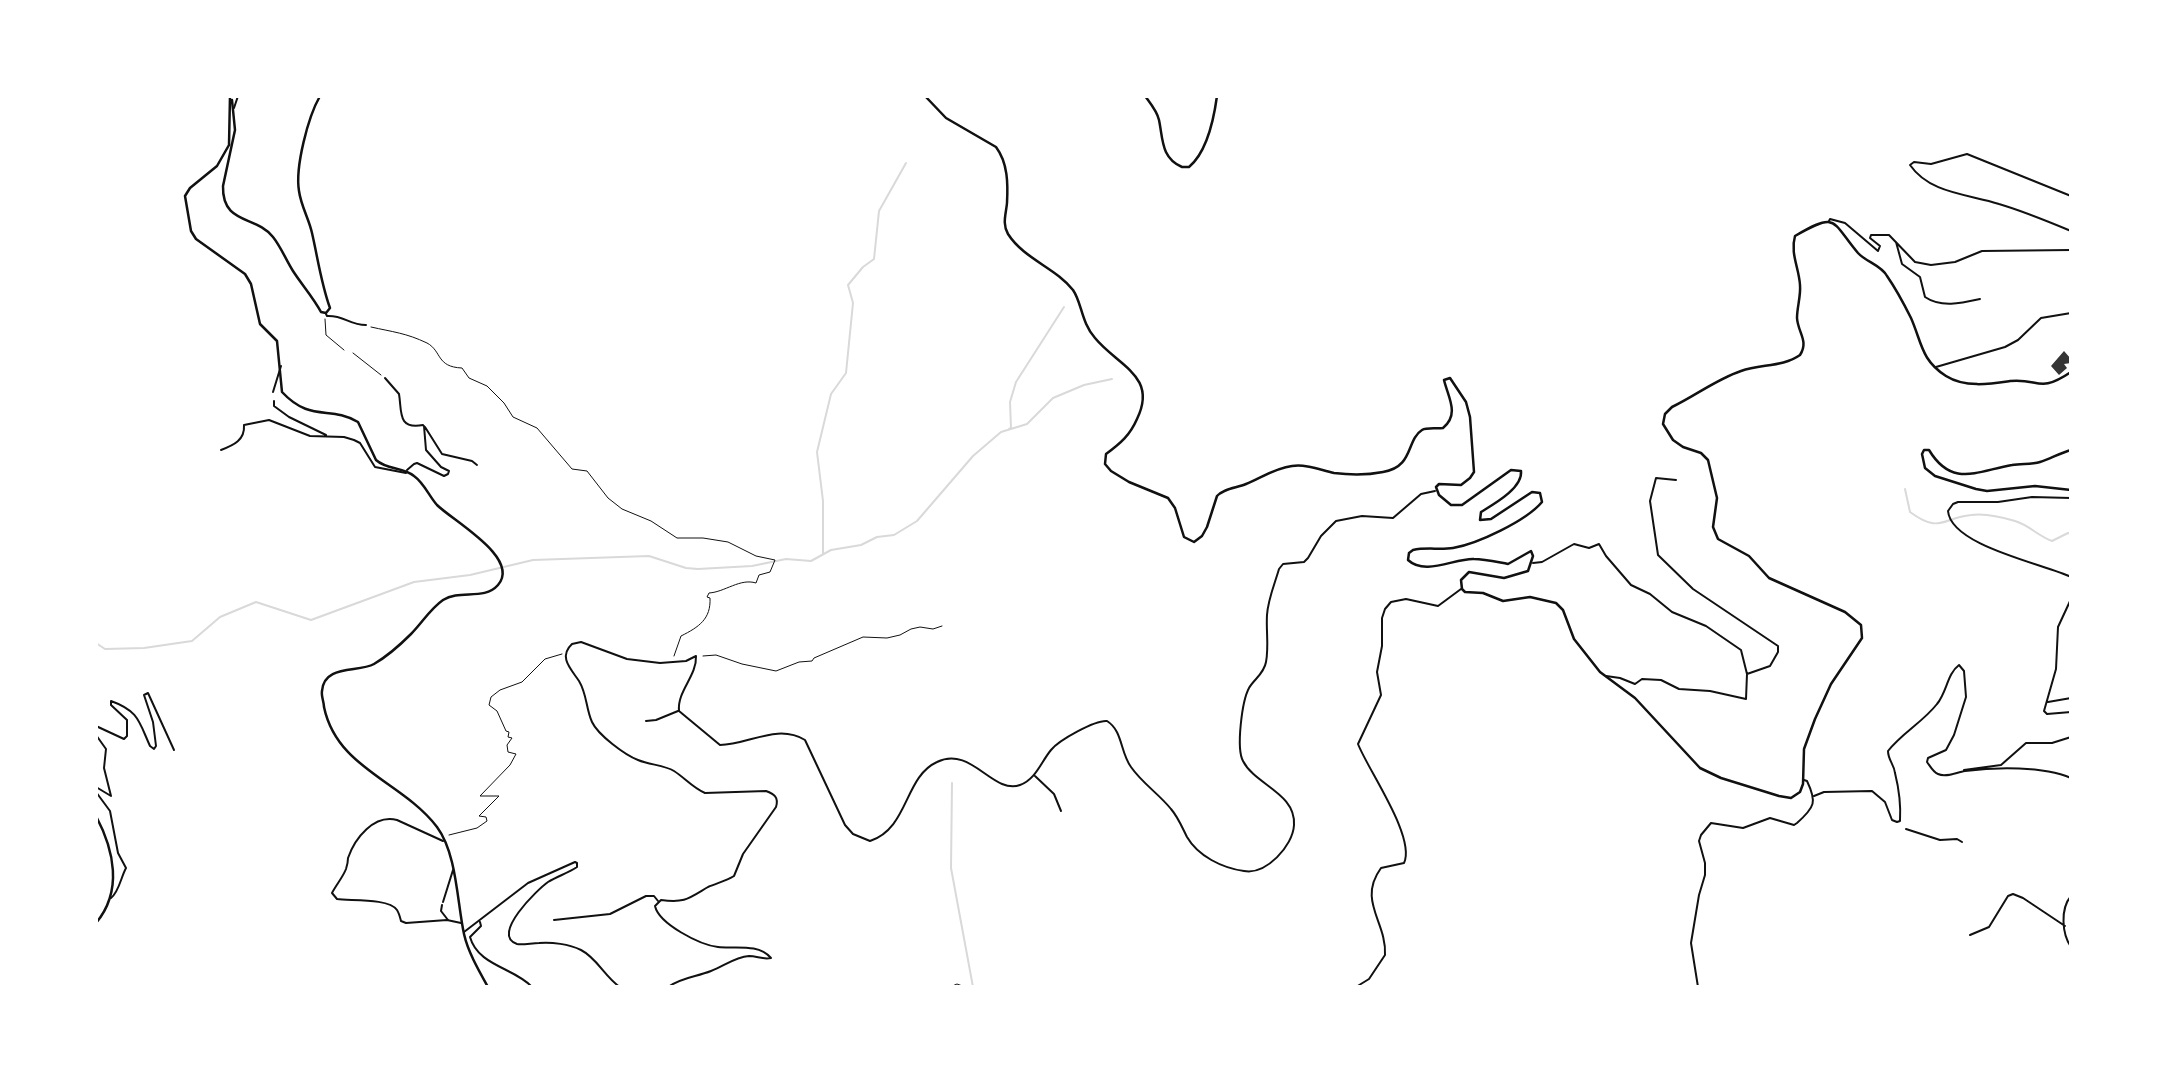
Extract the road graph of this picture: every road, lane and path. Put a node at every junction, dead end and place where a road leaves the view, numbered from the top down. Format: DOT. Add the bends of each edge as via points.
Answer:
graph roads {
  1 [pos="231,96"];
  2 [pos="238,96"];
  3 [pos="320,96"];
  4 [pos="925,96"];
  5 [pos="1144,96"];
  6 [pos="1217,96"];
  7 [pos="234,109"];
  8 [pos="2071,196"];
  9 [pos="1828,222"];
  10 [pos="2071,231"];
  11 [pos="1895,241"];
  12 [pos="2071,250"];
  13 [pos="1980,299"];
  14 [pos="2071,313"];
  15 [pos="326,315"];
  16 [pos="366,325"];
  17 [pos="344,350"];
  18 [pos="353,353"];
  19 [pos="281,366"];
  20 [pos="1935,368"];
  21 [pos="2071,372"];
  22 [pos="385,378"];
  23 [pos="273,392"];
  24 [pos="274,401"];
  25 [pos="243,419"];
  26 [pos="244,425"];
  27 [pos="424,426"];
  28 [pos="327,436"];
  29 [pos="221,450"];
  30 [pos="2071,450"];
  31 [pos="477,465"];
  32 [pos="409,472"];
  33 [pos="1676,480"];
  34 [pos="2071,490"];
  35 [pos="1436,491"];
  36 [pos="2071,498"];
  37 [pos="1532,563"];
  38 [pos="2071,577"];
  39 [pos="1461,589"];
  40 [pos="2071,598"];
  41 [pos="942,626"];
  42 [pos="567,651"];
  43 [pos="703,656"];
  44 [pos="665,663"];
  45 [pos="1747,674"];
  46 [pos="1605,676"];
  47 [pos="2071,698"];
  48 [pos="2047,702"];
  49 [pos="679,710"];
  50 [pos="2071,712"];
  51 [pos="646,721"];
  52 [pos="96,726"];
  53 [pos="96,735"];
  54 [pos="2071,737"];
  55 [pos="174,750"];
  56 [pos="1963,771"];
  57 [pos="1034,775"];
  58 [pos="2071,778"];
  59 [pos="1803,780"];
  60 [pos="96,787"];
  61 [pos="96,792"];
  62 [pos="1814,796"];
  63 [pos="1061,811"];
  64 [pos="96,816"];
  65 [pos="1906,829"];
  66 [pos="445,840"];
  67 [pos="1962,842"];
  68 [pos="453,870"];
  69 [pos="2071,897"];
  70 [pos="110,898"];
  71 [pos="658,901"];
  72 [pos="448,920"];
  73 [pos="554,920"];
  74 [pos="480,921"];
  75 [pos="96,923"];
  76 [pos="462,923"];
  77 [pos="2064,926"];
  78 [pos="464,932"];
  79 [pos="1969,935"];
  80 [pos="2071,947"];
  81 [pos="488,987"];
  82 [pos="532,987"];
  83 [pos="620,987"];
  84 [pos="668,987"];
  85 [pos="950,987"];
  86 [pos="965,987"];
  87 [pos="1356,987"];
  88 [pos="1698,987"];
  1 -- 7 [label="street"];
  1 -- 19 [label="street" via="229,145 217,166 186,196 191,231 245,274 260,324 277,341"];
  2 -- 7 [label="street"];
  3 -- 15 [label="street" via="311,113 298,188 330,307"];
  4 -- 35 [label="street" via="946,118 1002,154 1008,234 1071,288 1092,335 1141,386 1143,407 1124,441 1106,454 1105,464 1129,482 1168,498 1184,537 1194,542 1202,536 1220,492 1279,469 1298,465 1365,474 1398,466 1419,432 1443,428 1450,422 1451,403 1444,383 1450,378 1469,410 1474,467 1467,482 1440,484"];
  5 -- 6 [label="street" via="1159,118 1167,155 1182,167 1194,163 1199,154"];
  7 -- 15 [label="street" via="235,130 223,186 228,209 272,235"];
  8 -- 10 [label="street" via="1967,154 1910,165 1937,187 1995,202"];
  9 -- 11 [label="street" via="1845,223 1878,250 1871,234 1889,235"];
  9 -- 20 [label="street" via="1841,228 1860,255 1887,274 1912,320 1921,350"];
  9 -- 59 [label="street" via="1818,223 1794,239 1801,286 1798,323 1805,343 1800,355 1727,377 1672,407 1663,425 1673,440 1708,460 1717,498 1713,527 1718,539 1749,556 1769,578 1845,612 1861,625 1862,638 1831,684 1807,741"];
  11 -- 12 [label="street" via="1916,262 1931,265 1982,251"];
  11 -- 13 [label="street" via="1902,264 1920,276 1924,297 1961,303"];
  14 -- 20 [label="street" via="2041,318 2005,347"];
  15 -- 16 [label="street"];
  15 -- 17 [label="path" via="326,335"];
  16 -- 44 [label="path" via="430,344 448,365 462,368 487,386 513,417 537,428 572,469 587,471 608,498 628,513 680,540 728,542 775,560 770,572 759,575 756,583 749,580 709,593 708,615 702,624 681,635 675,656"];
  18 -- 22 [label="path"];
  19 -- 23 [label="street"];
  19 -- 32 [label="street" via="282,392 291,401 306,410 353,419 362,427 376,460"];
  20 -- 21 [label="street" via="1954,380 1991,385 2016,381 2042,385"];
  22 -- 27 [label="street" via="399,394 399,410 407,424"];
  24 -- 28 [label="street" via="287,415"];
  25 -- 26 [label="street"];
  26 -- 28 [label="street" via="269,421 310,436"];
  26 -- 29 [label="street" via="239,441"];
  27 -- 31 [label="street" via="442,454"];
  27 -- 32 [label="street" via="426,450 449,471 444,476 417,463"];
  28 -- 32 [label="street" via="358,442 375,467"];
  30 -- 34 [label="street" via="2039,463 1977,474 1949,471 1929,450 1922,454 1925,468 1934,477 1976,489 2035,486"];
  32 -- 66 [label="street" via="439,507 488,547 502,563 503,576 489,592 441,601 375,664 341,670 325,681 321,691 327,718 346,752 411,801"];
  33 -- 45 [label="street" via="1656,478 1652,486 1658,555 1693,589 1778,646 1770,666"];
  35 -- 37 [label="street" via="1451,505 1462,505 1517,469 1520,480 1481,512 1480,520 1491,519 1532,492 1540,493 1542,499 1533,510 1473,542 1447,549 1413,550 1408,558 1412,564 1477,559 1508,564 1531,551"];
  35 -- 57 [label="street" via="1421,494 1393,518 1362,516 1336,521 1304,562 1283,564 1279,569 1267,612 1267,661 1248,690 1240,732 1243,762 1286,802 1293,817 1292,834 1267,866 1244,871 1198,851 1171,809 1130,766 1116,730 1107,721 1096,722 1058,743"];
  36 -- 38 [label="street" via="1958,502 1950,506 1948,517 1977,540 2015,559"];
  37 -- 39 [label="street" via="1528,571 1504,579 1469,572 1461,580"];
  37 -- 45 [label="street" via="1574,544 1589,548 1599,544 1631,585 1741,650"];
  39 -- 46 [label="street" via="1503,601 1530,597 1556,603 1574,639"];
  39 -- 87 [label="street" via="1438,606 1400,599 1385,609 1382,618 1377,672 1381,695 1358,744 1397,822 1406,858 1404,863 1381,868 1373,883 1373,909 1385,955 1369,979"];
  40 -- 48 [label="street" via="2058,627 2056,669"];
  41 -- 43 [label="path" via="920,627 887,638 863,637 813,661 776,671 716,655"];
  42 -- 44 [label="street" via="581,642 627,659"];
  42 -- 66 [label="path" via="540,662 522,682 491,698 489,705 512,738 508,752 516,754 480,796 499,796 480,816 487,821"];
  42 -- 71 [label="street" via="569,669 585,694 592,723 616,746 636,759 674,771 705,793 766,791 777,798 734,876 690,900"];
  44 -- 49 [label="street" via="696,656"];
  45 -- 46 [label="street" via="1746,699 1679,689 1661,680 1642,679 1635,684"];
  46 -- 59 [label="street" via="1635,698 1707,773 1791,798 1800,792"];
  47 -- 48 [label="street"];
  48 -- 50 [label="street" via="2047,714"];
  49 -- 51 [label="street"];
  49 -- 57 [label="street" via="720,745 776,733 804,740 845,825 870,841 894,826 920,778 938,761 965,761 1007,785 1019,785"];
  52 -- 55 [label="street" via="124,739 127,736 127,720 111,705 115,702 132,710 154,749 153,722 144,695 148,693"];
  53 -- 60 [label="street" via="106,749 104,768 111,796"];
  54 -- 56 [label="street" via="2026,743 2001,765"];
  56 -- 58 [label="street" via="2023,769 2053,771"];
  56 -- 62 [label="street" via="1940,775 1927,762 1946,750 1954,735 1966,693 1963,666 1959,665 1939,702 1888,751 1900,796 1900,821 1892,820 1885,802 1872,791"];
  57 -- 63 [label="street" via="1055,794"];
  59 -- 62 [label="street"];
  61 -- 70 [label="street" via="110,811 118,853 126,868"];
  62 -- 88 [label="street" via="1813,805 1794,825 1770,818 1743,828 1711,823 1701,835 1705,875 1691,943"];
  64 -- 70 [label="street" via="113,863"];
  65 -- 67 [label="street"];
  66 -- 68 [label="street"];
  66 -- 72 [label="street" via="397,820 377,822 361,832 332,893 337,899 391,905 406,923"];
  68 -- 72 [label="street" via="441,911"];
  68 -- 76 [label="street"];
  69 -- 77 [label="street" via="2064,909"];
  70 -- 75 [label="street"];
  71 -- 73 [label="street" via="646,896 610,914"];
  71 -- 84 [label="street" via="656,911 681,933 718,947 752,949 771,958 737,959"];
  72 -- 76 [label="street"];
  74 -- 78 [label="street"];
  74 -- 82 [label="street" via="470,937 475,948"];
  74 -- 83 [label="street" via="528,883 575,862 577,866 533,895 509,925 509,936 519,944 579,948"];
  76 -- 78 [label="street"];
  77 -- 79 [label="street" via="2013,894 1989,927"];
  77 -- 80 [label="street"];
  78 -- 81 [label="street"];
  85 -- 86 [label="path"];
}
